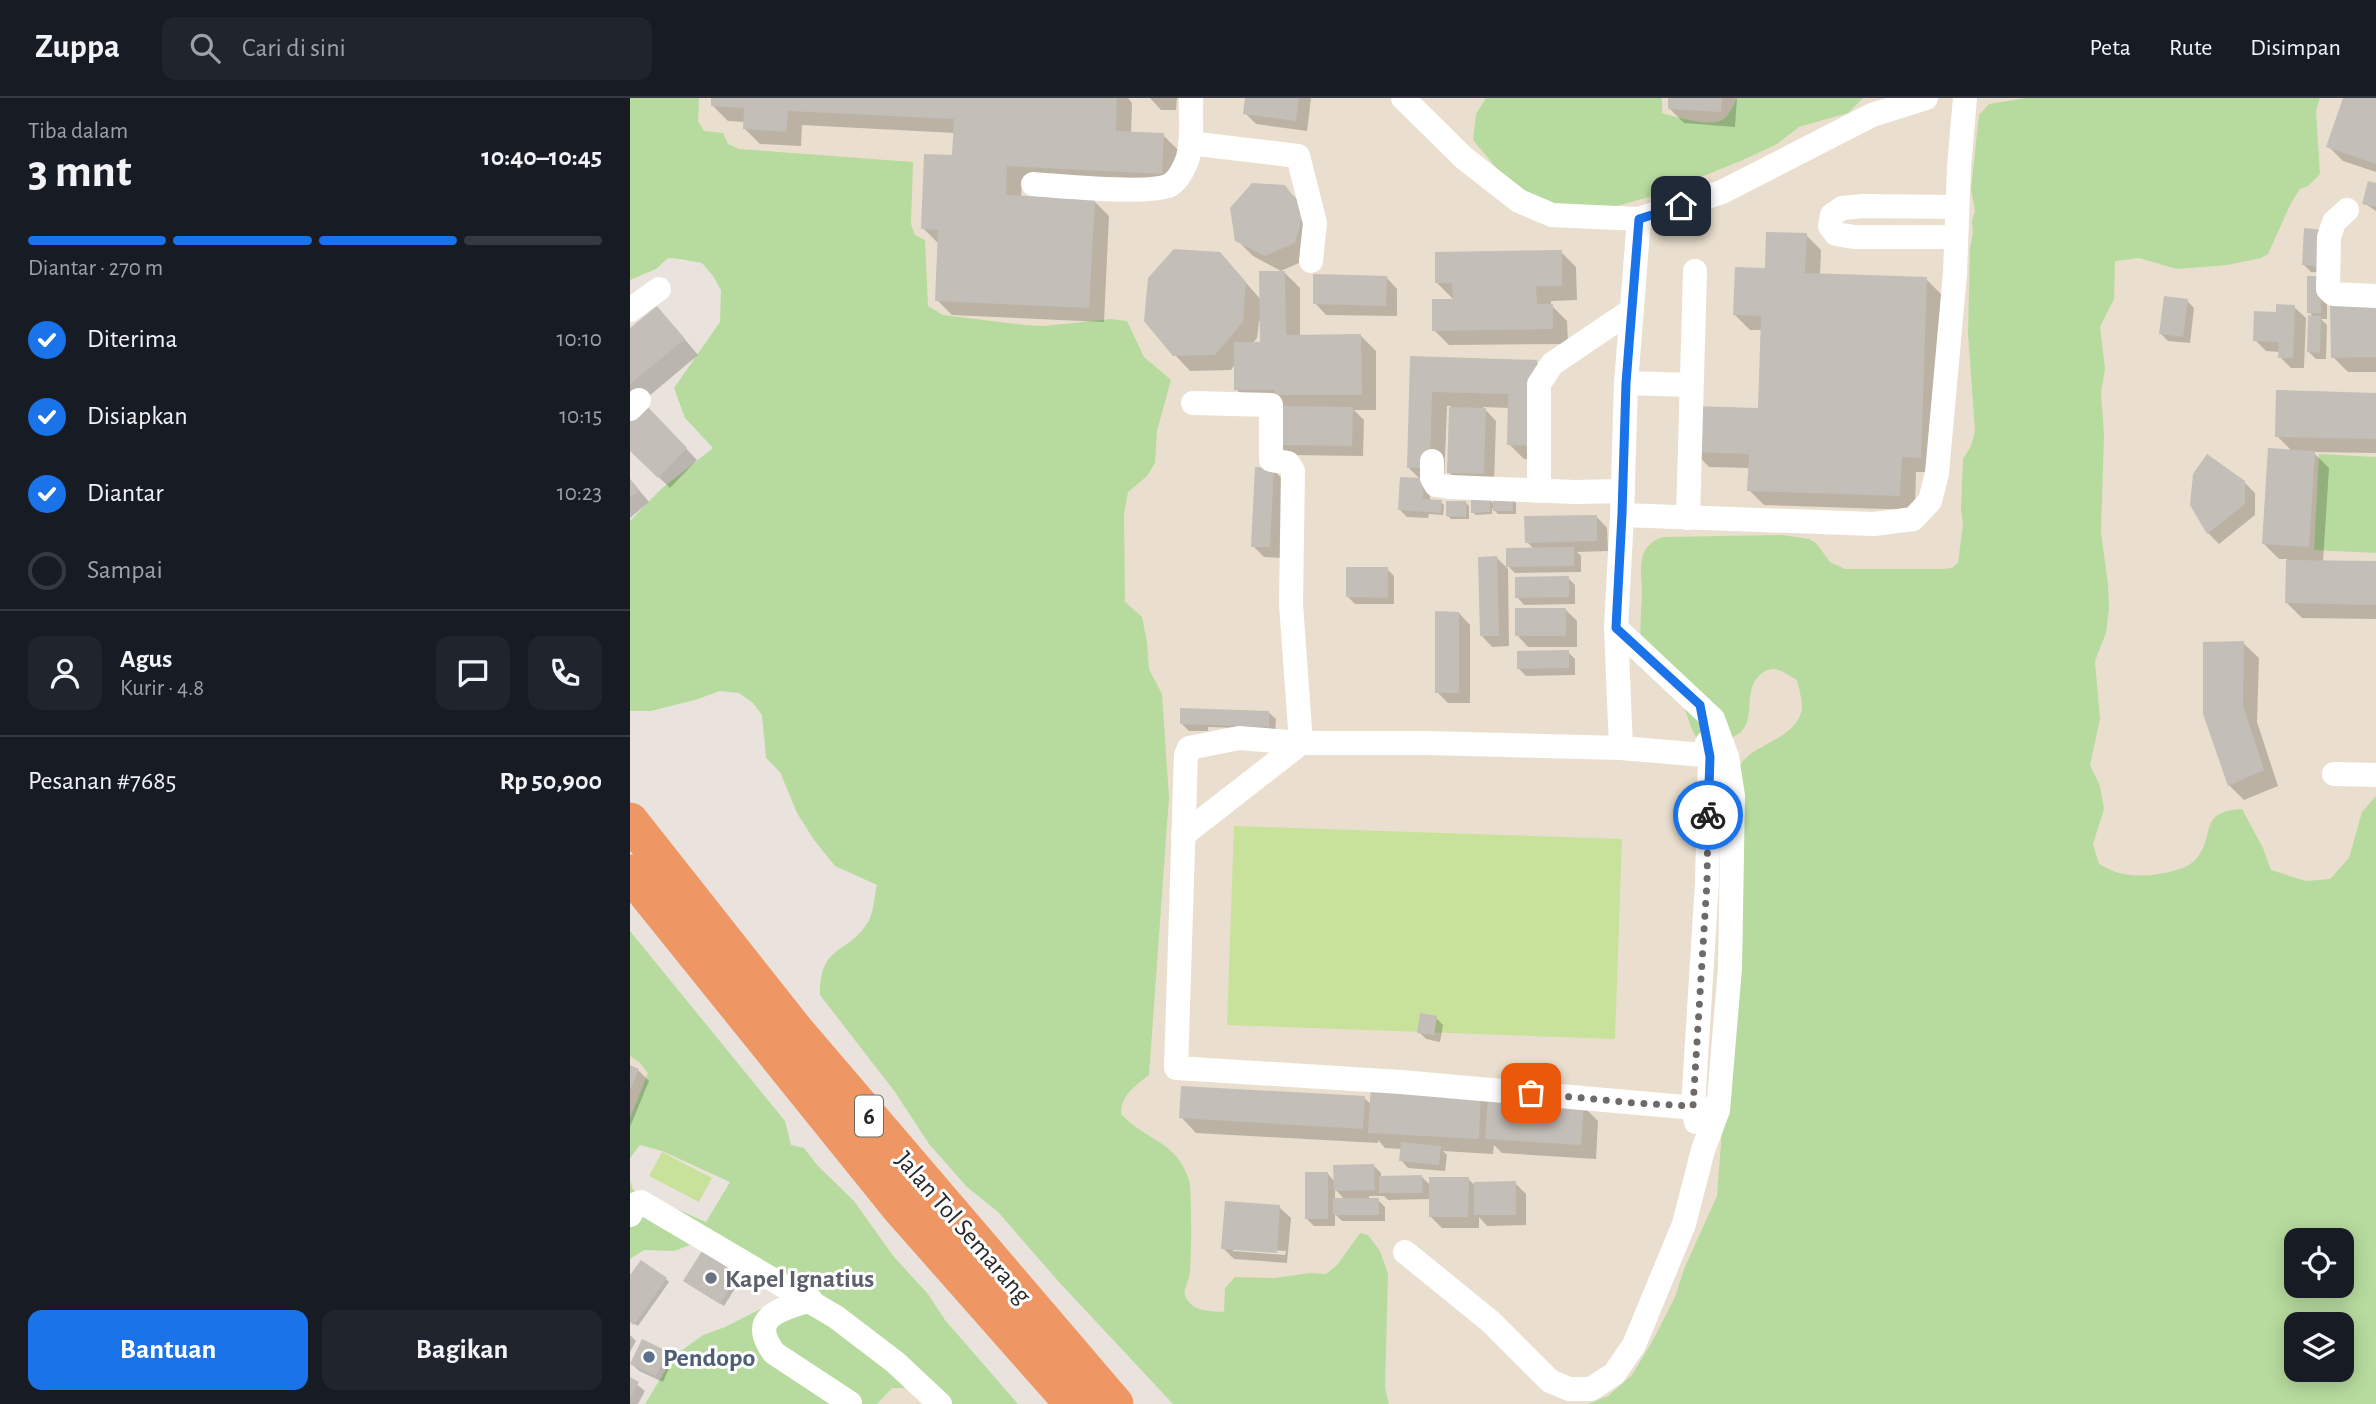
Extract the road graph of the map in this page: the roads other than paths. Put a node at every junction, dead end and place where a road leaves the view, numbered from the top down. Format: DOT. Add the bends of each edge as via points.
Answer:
graph roads {
  1 [pos="1191,98"];
  2 [pos="1403,98"];
  3 [pos="1926,98"];
  4 [pos="1965,98"];
  5 [pos="1190,143"];
  6 [pos="1033,184"];
  7 [pos="1957,207"];
  8 [pos="2347,210"];
  9 [pos="1639,219"];
  10 [pos="1956,237"];
  11 [pos="1311,261"];
  12 [pos="1695,271"];
  13 [pos="659,289"];
  14 [pos="2376,296"];
  15 [pos="630,310"];
  16 [pos="1632,310"];
  17 [pos="1626,383"];
  18 [pos="1692,385"];
  19 [pos="1194,403"];
  20 [pos="1432,461"];
  21 [pos="1539,491"];
  22 [pos="1623,503"];
  23 [pos="1688,518"];
  24 [pos="1616,628"];
  25 [pos="1301,743"];
  26 [pos="1621,748"];
  27 [pos="1718,757"];
  28 [pos="2334,774"];
  29 [pos="2376,775"];
  30 [pos="630,821"];
  31 [pos="1183,835"];
  32 [pos="630,873"];
  33 [pos="1693,1106"];
  34 [pos="1718,1110"];
  35 [pos="1703,1150"];
  36 [pos="630,1214"];
  37 [pos="1405,1252"];
  38 [pos="811,1300"];
  39 [pos="849,1404"];
  40 [pos="940,1404"];
  41 [pos="1073,1404"];
  42 [pos="1115,1404"];
  1 -- 5 [label="street"];
  2 -- 9 [label="street" via="1464,158 1519,201 1552,215"];
  3 -- 9 [label="street" via="1872,115 1722,192"];
  4 -- 7 [label="street"];
  5 -- 6 [label="street" via="1187,162 1170,185 1139,190"];
  5 -- 11 [label="street" via="1298,156 1315,223"];
  7 -- 10 [label="street"];
  7 -- 10 [label="street" via="1842,208 1832,215 1830,226 1836,234 1854,237"];
  8 -- 14 [label="street" via="2334,222 2329,237 2328,289 2333,294"];
  9 -- 16 [label="street"];
  10 -- 23 [label="street" via="1937,473 1930,501 1913,519 1874,524"];
  12 -- 18 [label="street"];
  13 -- 15 [label="street"];
  16 -- 17 [label="street"];
  16 -- 21 [label="street" via="1552,364 1539,384"];
  17 -- 18 [label="street"];
  17 -- 22 [label="street"];
  18 -- 23 [label="street"];
  19 -- 25 [label="street" via="1271,405 1271,460 1288,464 1293,471 1291,604"];
  20 -- 21 [label="street" via="1436,485"];
  21 -- 22 [label="street"];
  22 -- 23 [label="street"];
  22 -- 24 [label="street"];
  24 -- 26 [label="street"];
  24 -- 27 [label="street" via="1700,705"];
  25 -- 26 [label="street"];
  25 -- 31 [label="street"];
  25 -- 31 [label="street" via="1239,738 1189,748"];
  26 -- 27 [label="street"];
  27 -- 33 [label="street"];
  27 -- 34 [label="street" via="1733,796 1730,955"];
  28 -- 29 [label="street"];
  30 -- 42 [label="highway, Jalan Tol Semarang / 6" via="796,1031"];
  31 -- 33 [label="street" via="1177,1068"];
  32 -- 41 [label="highway, Jalan Tol Semarang / 6" via="899,1206"];
  33 -- 34 [label="street"];
  33 -- 35 [label="street"];
  34 -- 35 [label="street"];
  35 -- 37 [label="street" via="1684,1224 1634,1345 1614,1374 1591,1389 1569,1389 1550,1381 1491,1322"];
  36 -- 38 [label="street" via="640,1202"];
  38 -- 39 [label="street" via="770,1316 763,1331 766,1341 774,1353"];
  38 -- 40 [label="street" via="895,1362"];
}
